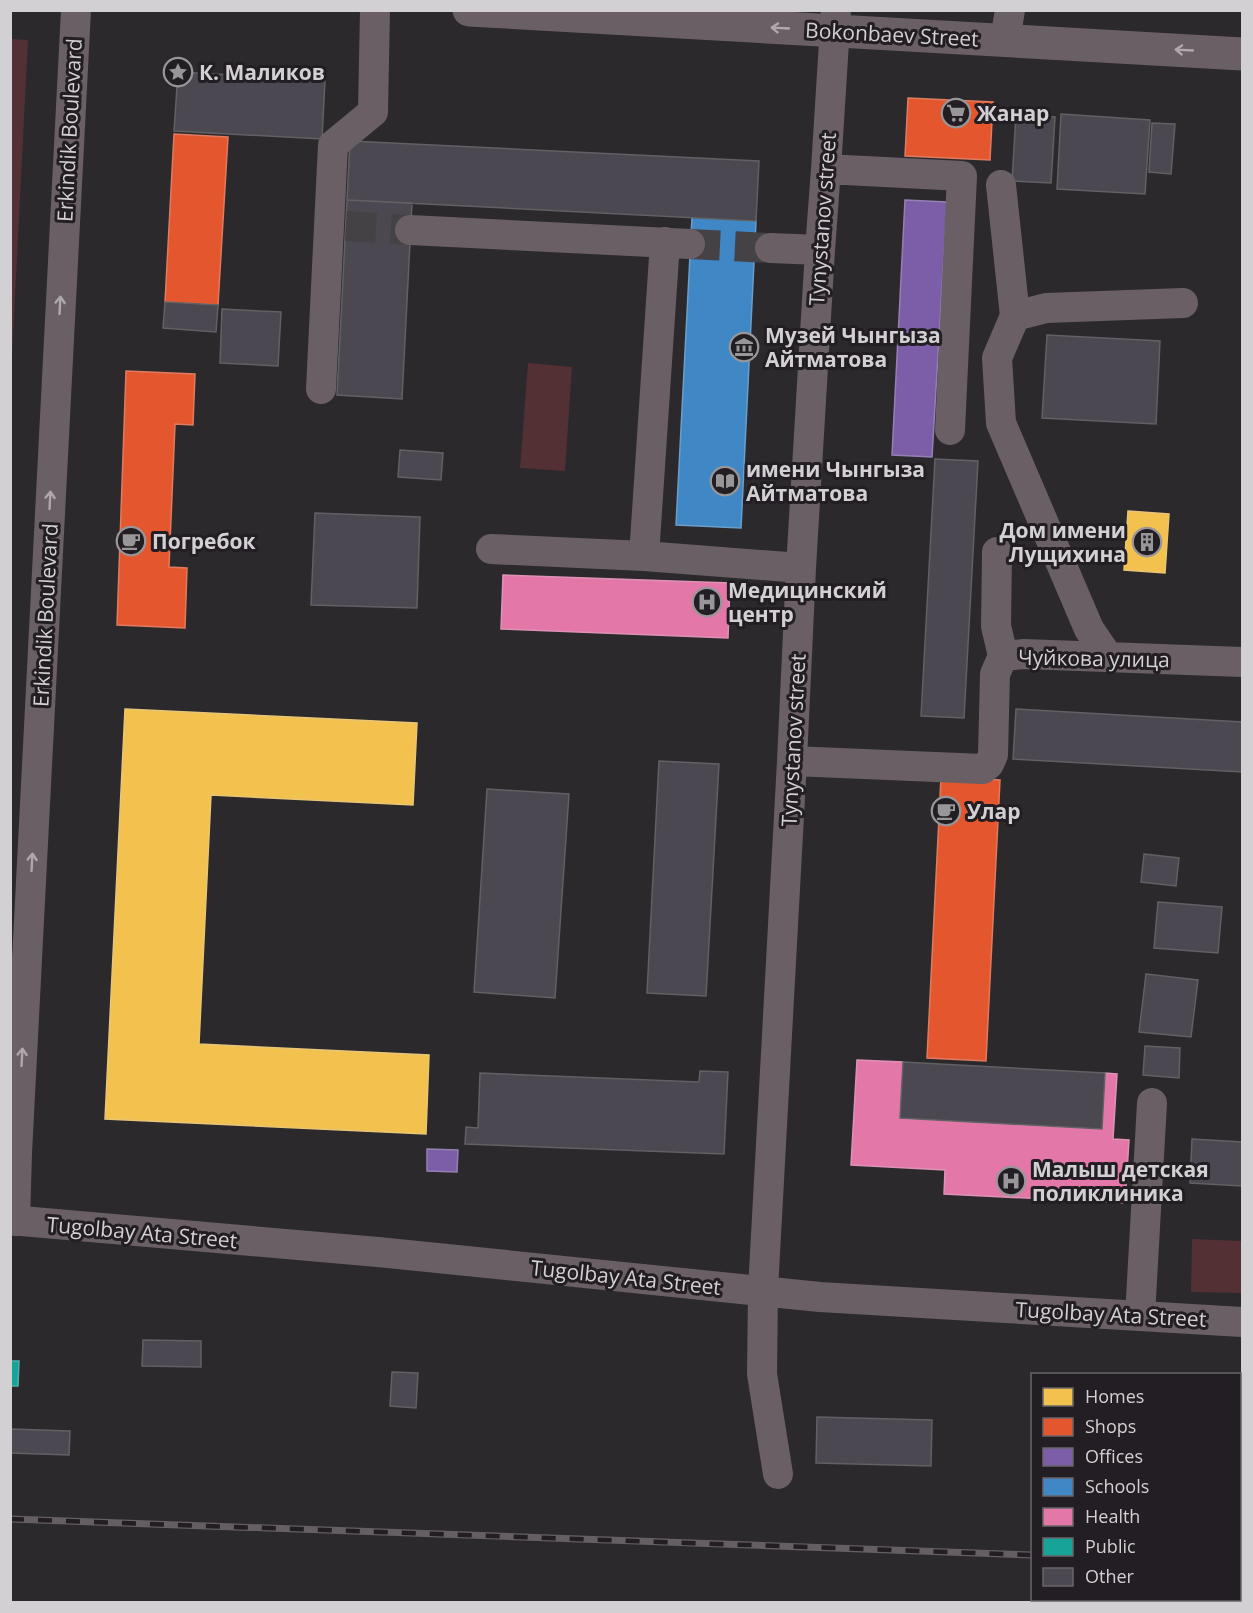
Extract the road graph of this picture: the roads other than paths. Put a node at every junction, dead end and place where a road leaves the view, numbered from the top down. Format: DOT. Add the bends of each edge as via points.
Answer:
graph roads {
  1 [pos="76,10"];
  2 [pos="375,10"];
  3 [pos="469,10"];
  4 [pos="835,21"];
  5 [pos="1008,25"];
  6 [pos="1242,54"];
  7 [pos="826,170"];
  8 [pos="1001,185"];
  9 [pos="410,230"];
  10 [pos="770,248"];
  11 [pos="820,250"];
  12 [pos="1183,303"];
  13 [pos="1015,316"];
  14 [pos="321,389"];
  15 [pos="950,430"];
  16 [pos="491,549"];
  17 [pos="997,552"];
  18 [pos="644,556"];
  19 [pos="801,568"];
  20 [pos="1003,656"];
  21 [pos="1108,657"];
  22 [pos="1242,662"];
  23 [pos="792,761"];
  24 [pos="1152,1103"];
  25 [pos="13,1220"];
  26 [pos="763,1290"];
  27 [pos="1140,1316"];
  28 [pos="1242,1322"];
  29 [pos="778,1474"];
  25 -- 1 [label="street, Erkindik Boulevard, one-way"];
  2 -- 14 [label="street" via="373,112 333,145"];
  4 -- 3 [label="main road, Bokonbaev Street, one-way"];
  4 -- 5 [label="main road, Bokonbaev Street"];
  4 -- 7 [label="street, Tynystanov street"];
  6 -- 5 [label="main road, Bokonbaev Street, one-way"];
  7 -- 11 [label="street, Tynystanov street"];
  7 -- 15 [label="street" via="962,176"];
  8 -- 13 [label="street"];
  9 -- 18 [label="street" via="678,243"];
  10 -- 11 [label="street"];
  11 -- 19 [label="street, Tynystanov street"];
  12 -- 13 [label="street" via="1046,308"];
  13 -- 21 [label="street" via="997,358 1001,423 1089,629"];
  16 -- 18 [label="street"];
  17 -- 20 [label="street" via="996,626"];
  18 -- 19 [label="street"];
  19 -- 23 [label="street, Tynystanov street"];
  20 -- 21 [label="street, Чуйкова улица"];
  20 -- 23 [label="street, Чуйкова улица" via="995,674 993,755 983,769"];
  21 -- 22 [label="street, Чуйкова улица"];
  23 -- 26 [label="street, Tynystanov street"];
  24 -- 27 [label="street"];
  25 -- 26 [label="street, Tugolbay Ata Street"];
  26 -- 27 [label="street, Tugolbay Ata Street"];
  26 -- 29 [label="street, Tynystanov street" via="762,1374"];
  27 -- 28 [label="street, Tugolbay Ata Street"];
}
